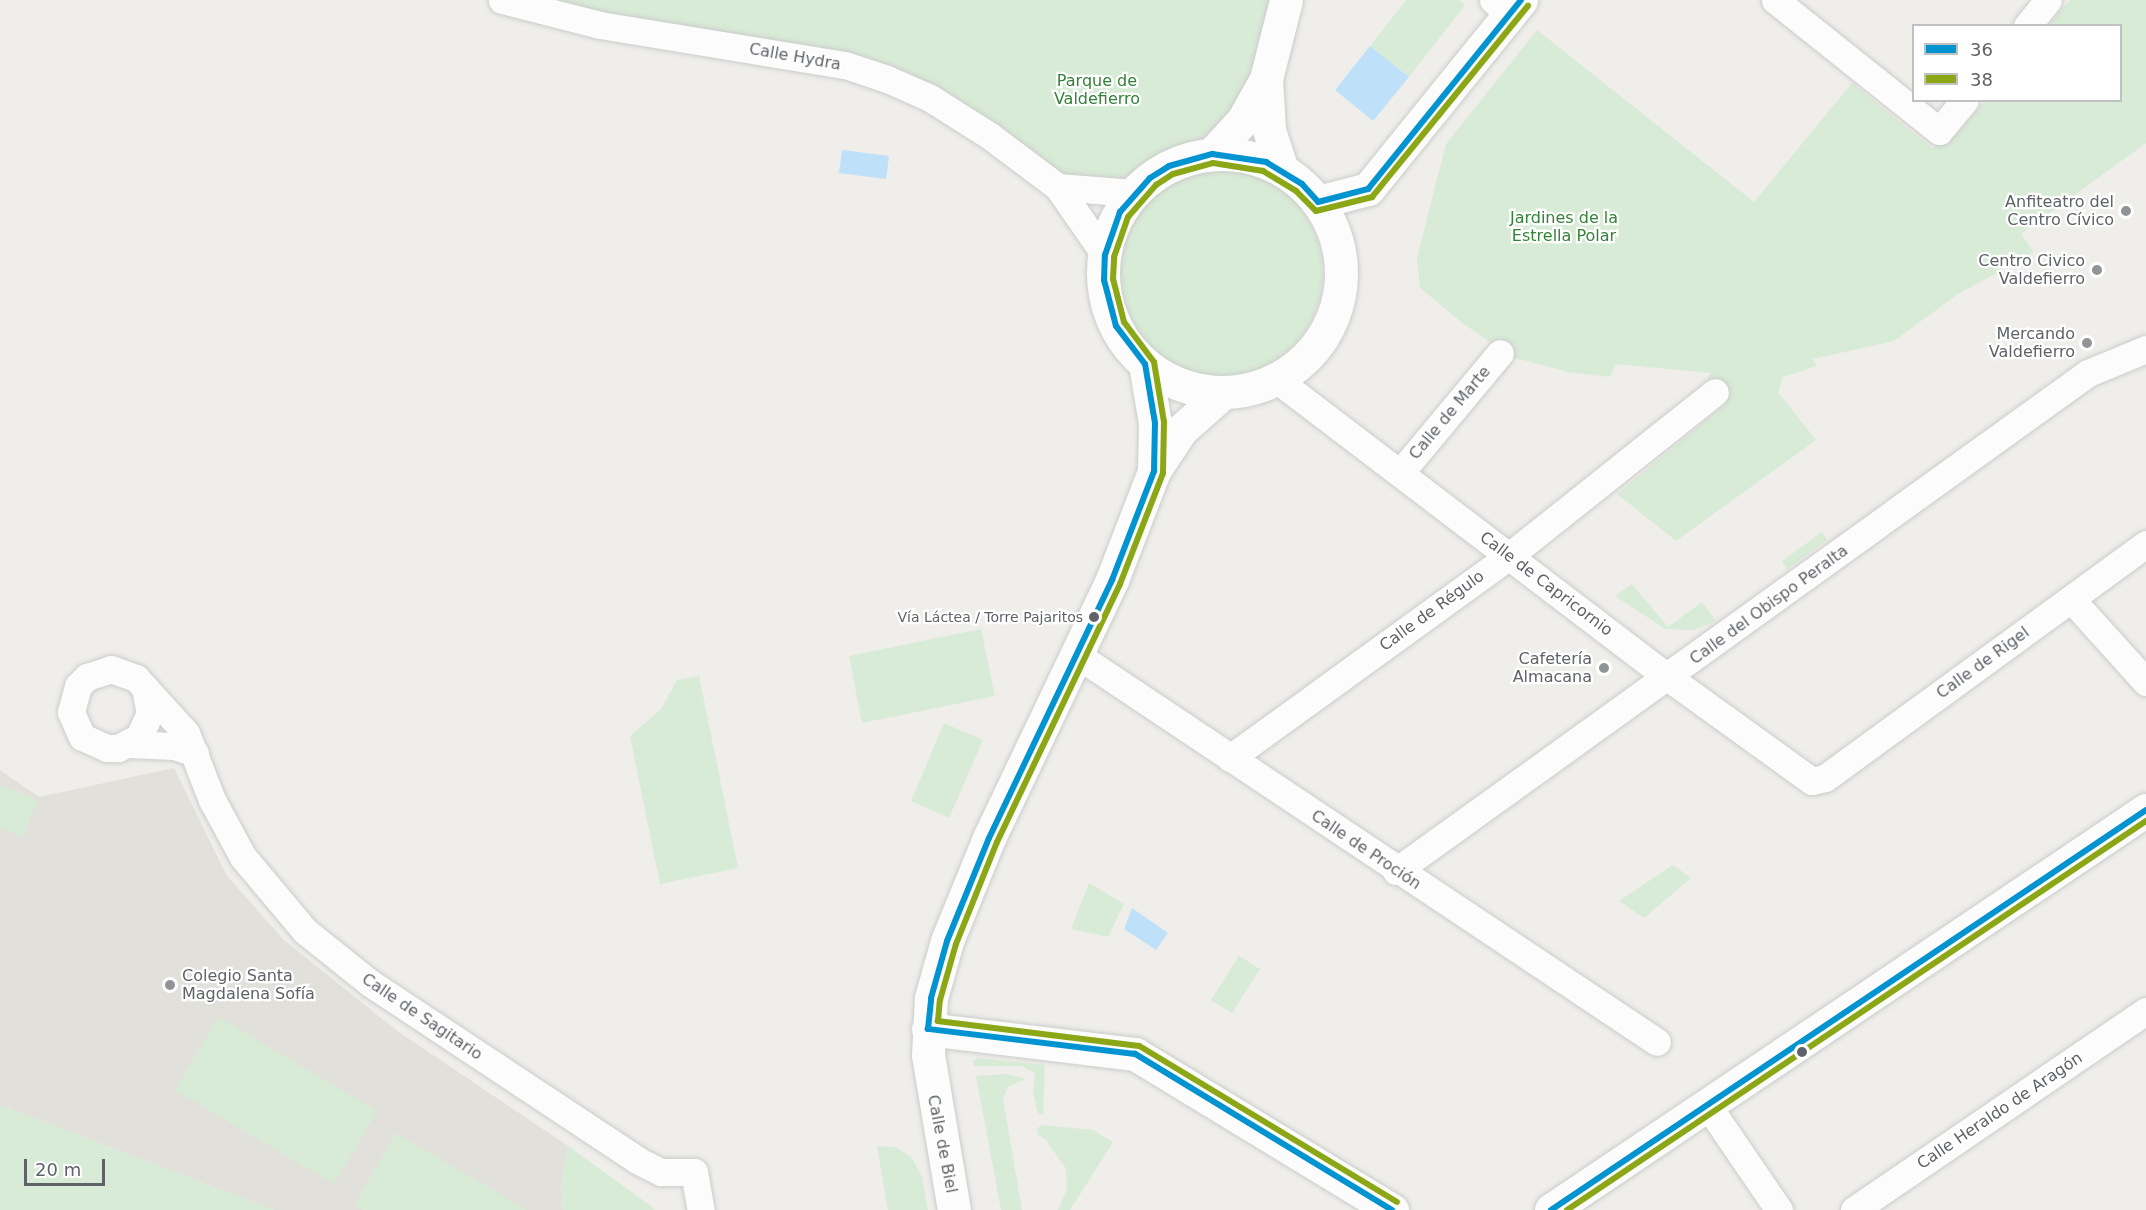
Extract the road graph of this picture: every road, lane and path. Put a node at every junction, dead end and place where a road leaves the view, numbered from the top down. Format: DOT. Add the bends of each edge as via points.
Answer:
graph roads {
  1 [pos="502,0"];
  2 [pos="1286,0"];
  3 [pos="2048,0"];
  4 [pos="1782,2"];
  5 [pos="1508,5"];
  6 [pos="2029,24"];
  7 [pos="1266,79"];
  8 [pos="1963,102"];
  9 [pos="1212,154"];
  10 [pos="1282,170"];
  11 [pos="1058,187"];
  12 [pos="1134,194"];
  13 [pos="1318,202"];
  14 [pos="1104,255"];
  15 [pos="2146,349"];
  16 [pos="1500,353"];
  17 [pos="1145,364"];
  18 [pos="1276,379"];
  19 [pos="1224,392"];
  20 [pos="1715,392"];
  21 [pos="1154,471"];
  22 [pos="1400,473"];
  23 [pos="2146,544"];
  24 [pos="1509,556"];
  25 [pos="2071,599"];
  26 [pos="1077,655"];
  27 [pos="1669,678"];
  28 [pos="2146,682"];
  29 [pos="145,688"];
  30 [pos="128,744"];
  31 [pos="195,753"];
  32 [pos="1230,758"];
  33 [pos="1819,781"];
  34 [pos="2146,810"];
  35 [pos="1396,871"];
  36 [pos="2146,1011"];
  37 [pos="928,1029"];
  38 [pos="1657,1042"];
  39 [pos="1707,1103"];
  40 [pos="701,1210"];
  41 [pos="954,1210"];
  42 [pos="1392,1210"];
  43 [pos="1551,1210"];
  44 [pos="1779,1210"];
  45 [pos="1854,1210"];
  1 -- 11 [label="street, Calle Hydra" via="600,25 834,63 887,78 930,98 990,136"];
  2 -- 7 [label="street"];
  3 -- 6 [label="street"];
  4 -- 8 [label="street" via="1940,131"];
  5 -- 13 [label="street" via="1368,189"];
  7 -- 9 [label="street" via="1243,120"];
  7 -- 10 [label="street" via="1269,130"];
  9 -- 10 [label="street" via="1249,157"];
  9 -- 12 [label="street" via="1169,166"];
  10 -- 13 [label="street"];
  11 -- 12 [label="street"];
  11 -- 14 [label="street, Calle Hydra"];
  12 -- 14 [label="street" via="1110,233"];
  13 -- 18 [label="street" via="1338,245 1341,268 1335,312 1312,351"];
  14 -- 17 [label="street" via="1107,304 1116,326"];
  15 -- 27 [label="street, Calle del Obispo Peralta" via="2088,373"];
  16 -- 22 [label="street, Calle de Marte"];
  17 -- 19 [label="street" via="1182,385"];
  17 -- 21 [label="street" via="1155,423"];
  18 -- 19 [label="street"];
  18 -- 22 [label="street, Calle de Capricornio"];
  19 -- 21 [label="street" via="1181,430"];
  20 -- 24 [label="street, Calle de Régulo"];
  21 -- 26 [label="street, Calle de Biel" via="1112,580"];
  22 -- 24 [label="street, Calle de Capricornio"];
  23 -- 25 [label="street, Calle de Rigel"];
  24 -- 27 [label="street, Calle de Capricornio"];
  24 -- 32 [label="street, Calle de Régulo"];
  25 -- 28 [label="street"];
  25 -- 33 [label="street, Calle de Rigel"];
  26 -- 32 [label="street, Calle de Proción"];
  26 -- 37 [label="street, Calle de Biel" via="989,838 947,941 931,998"];
  27 -- 33 [label="street, Calle de Capricornio" via="1806,778"];
  27 -- 35 [label="street, Calle del Obispo Peralta"];
  29 -- 30 [label="street" via="150,700 147,726"];
  29 -- 30 [label="street" via="124,672 111,669 87,677 73,698 71,712 82,737 107,748"];
  29 -- 31 [label="street, Calle de Sagitario" via="176,721"];
  30 -- 31 [label="street" via="174,746"];
  31 -- 40 [label="street, Calle de Sagitario" via="212,800 243,857 305,931 370,983 637,1160 661,1172 694,1172"];
  32 -- 35 [label="street, Calle de Proción"];
  34 -- 39 [label="street"];
  35 -- 38 [label="street, Calle de Proción"];
  36 -- 45 [label="street, Calle Heraldo de Aragón"];
  37 -- 41 [label="street, Calle de Biel" via="929,1079"];
  37 -- 42 [label="street" via="1135,1054"];
  39 -- 43 [label="street"];
  39 -- 44 [label="street"];
}
